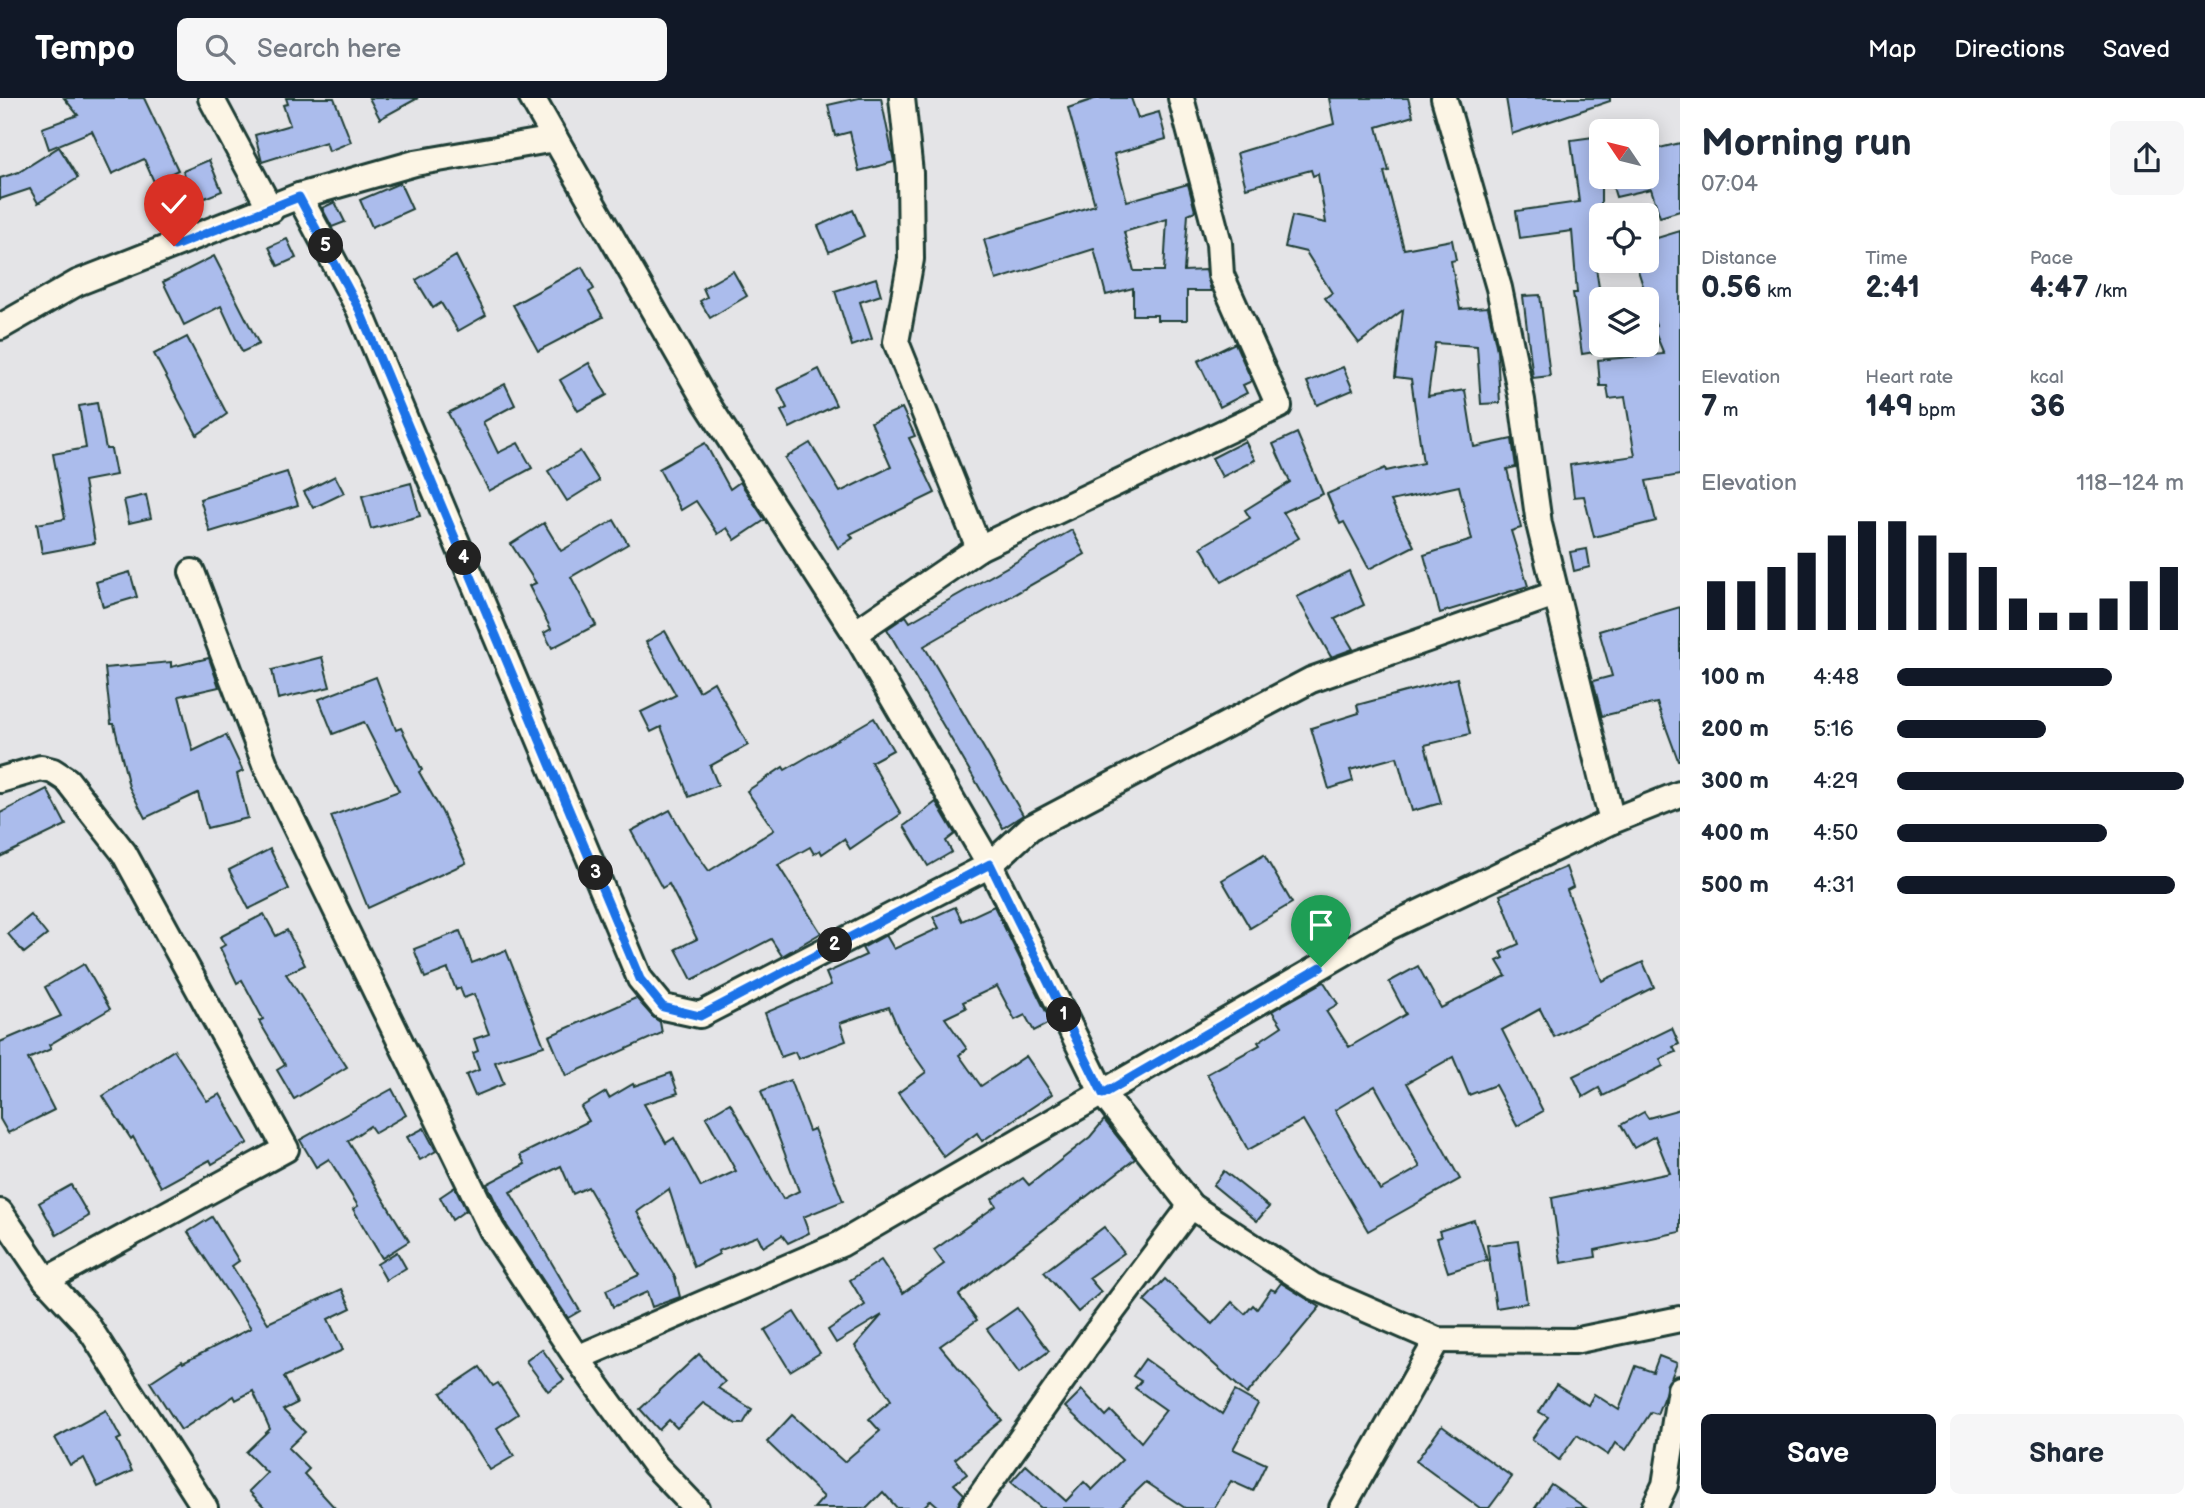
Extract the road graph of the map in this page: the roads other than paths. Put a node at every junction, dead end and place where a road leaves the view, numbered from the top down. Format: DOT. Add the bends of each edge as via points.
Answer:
graph roads {
  1 [pos="211,98"];
  2 [pos="532,98"];
  3 [pos="902,98"];
  4 [pos="1181,98"];
  5 [pos="1444,98"];
  6 [pos="555,139"];
  7 [pos="299,197"];
  8 [pos="271,210"];
  9 [pos="0,327"];
  10 [pos="979,548"];
  11 [pos="192,572"];
  12 [pos="1555,594"];
  13 [pos="855,633"];
  14 [pos="0,780"];
  15 [pos="1680,794"];
  16 [pos="1612,821"];
  17 [pos="990,864"];
  18 [pos="1103,1094"];
  19 [pos="1191,1206"];
  20 [pos="0,1212"];
  21 [pos="46,1280"];
  22 [pos="1680,1319"];
  23 [pos="1437,1340"];
  24 [pos="577,1358"];
  25 [pos="1680,1389"];
  26 [pos="205,1508"];
  27 [pos="696,1508"];
  28 [pos="972,1508"];
  29 [pos="1342,1508"];
  30 [pos="1654,1508"];
  1 -- 8 [label="street"];
  2 -- 6 [label="street"];
  3 -- 10 [label="street" via="911,259 896,342"];
  4 -- 10 [label="street" via="1219,243 1221,275 1279,406"];
  5 -- 12 [label="street" via="1499,288"];
  6 -- 7 [label="street" via="415,163"];
  6 -- 13 [label="street" via="706,402"];
  7 -- 8 [label="street"];
  7 -- 17 [label="street" via="359,309 640,979 663,1007 700,1016"];
  8 -- 9 [label="street" via="77,283"];
  10 -- 13 [label="street"];
  11 -- 24 [label="street" via="265,764 492,1230"];
  12 -- 16 [label="street"];
  12 -- 17 [label="street" via="1311,680 1030,828"];
  13 -- 17 [label="street"];
  14 -- 21 [label="street" via="41,768 53,771 67,780 124,853 286,1149"];
  15 -- 16 [label="street"];
  16 -- 18 [label="street" via="1387,928"];
  17 -- 18 [label="street"];
  18 -- 19 [label="street"];
  18 -- 24 [label="street" via="841,1244"];
  19 -- 23 [label="street" via="1313,1286"];
  19 -- 28 [label="street"];
  20 -- 21 [label="street"];
  21 -- 26 [label="street" via="86,1324"];
  22 -- 23 [label="street" via="1574,1341"];
  23 -- 29 [label="street"];
  24 -- 27 [label="street" via="654,1464"];
  25 -- 30 [label="street" via="1665,1485"];
}
